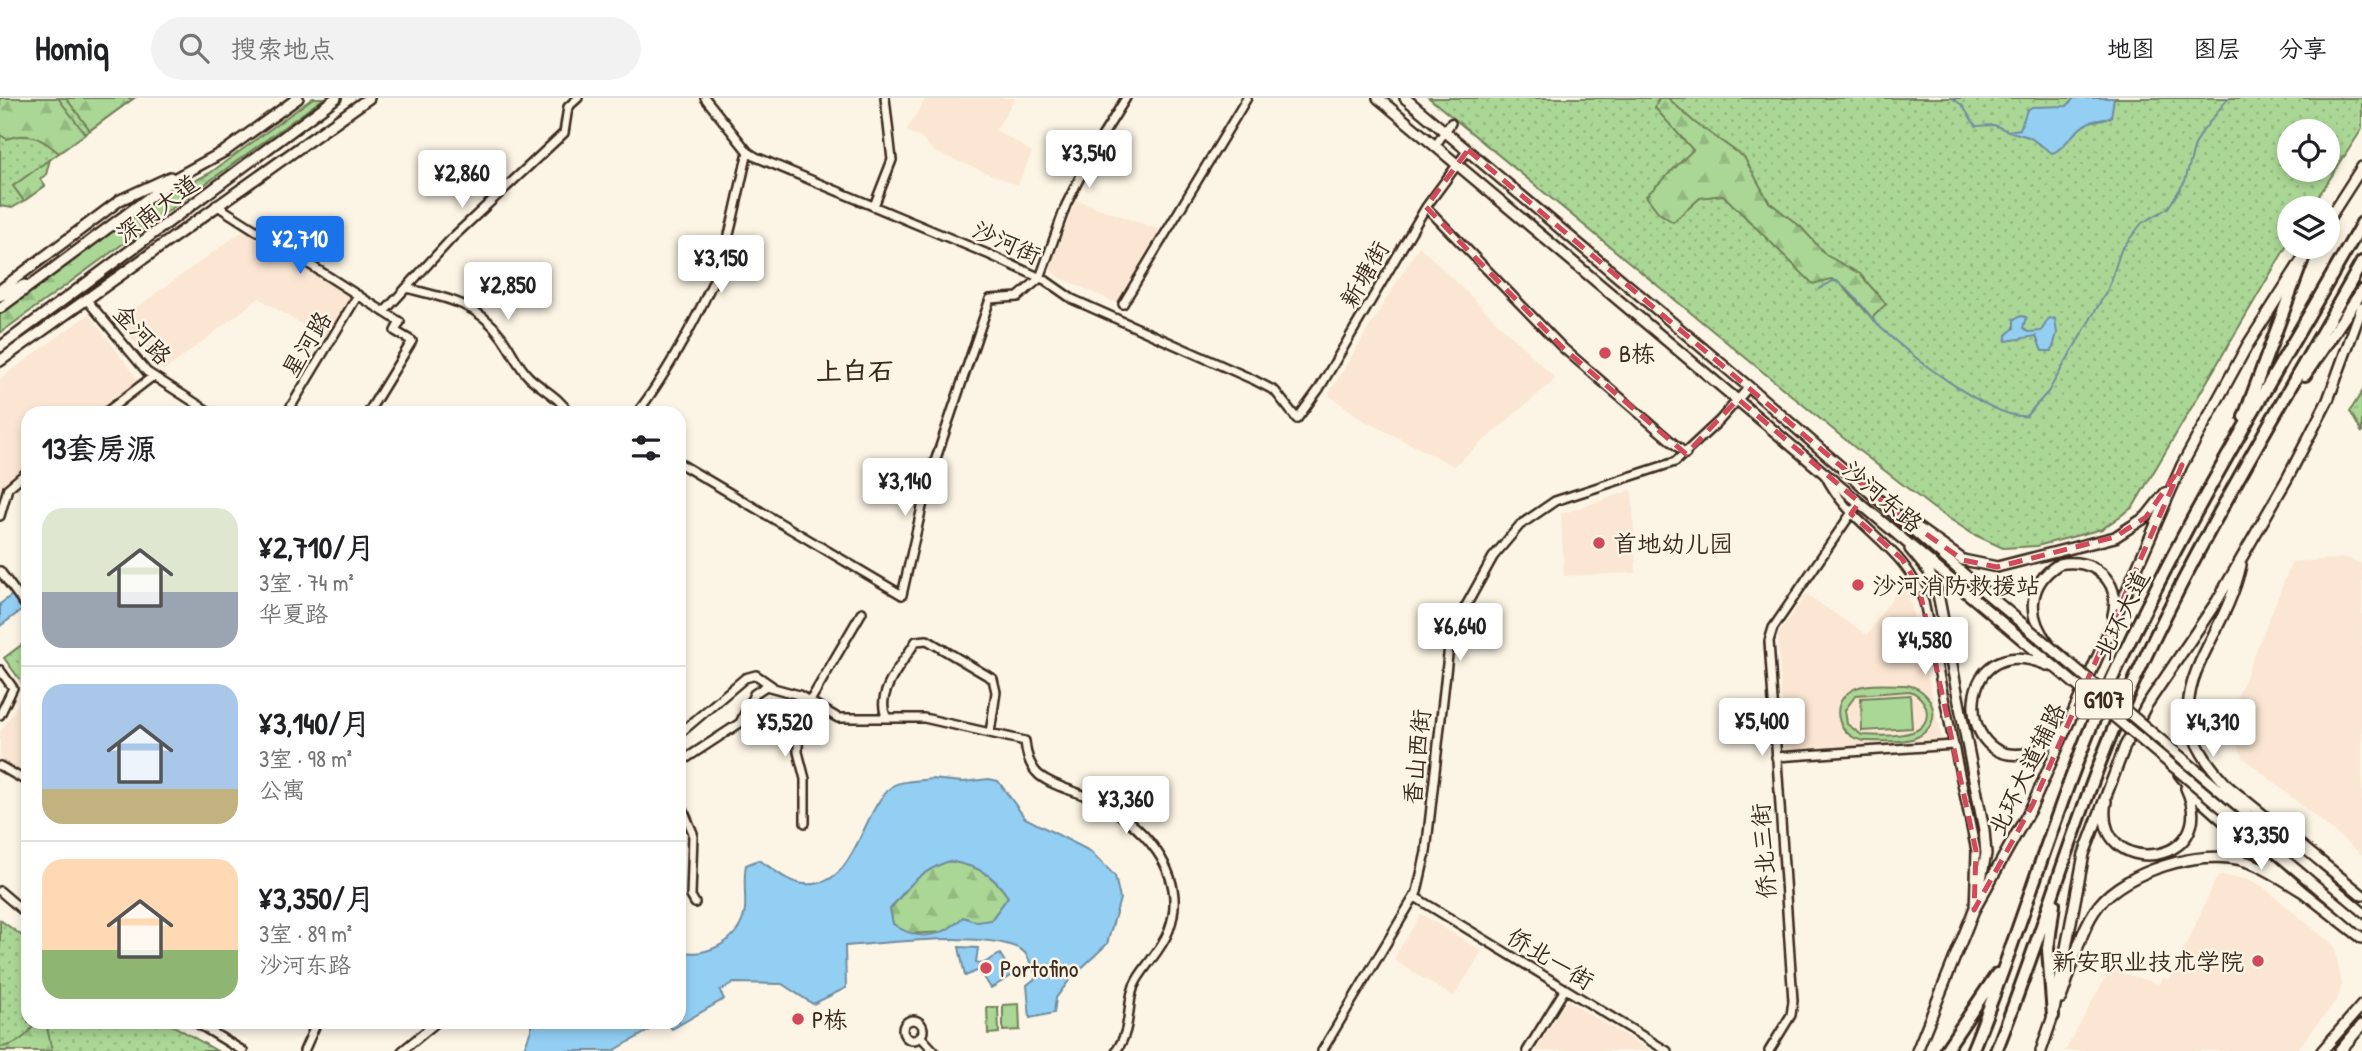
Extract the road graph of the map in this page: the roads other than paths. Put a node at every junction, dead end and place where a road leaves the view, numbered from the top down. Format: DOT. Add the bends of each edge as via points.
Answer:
graph roads {
  1 [pos="298,98"];
  2 [pos="336,98"];
  3 [pos="369,98"];
  4 [pos="578,98"];
  5 [pos="705,98"];
  6 [pos="885,98"];
  7 [pos="1126,98"];
  8 [pos="1247,98"];
  9 [pos="1378,98"];
  10 [pos="1405,98"];
  11 [pos="1448,127"];
  12 [pos="1436,146"];
  13 [pos="1468,150"];
  14 [pos="748,152"];
  15 [pos="1457,164"];
  16 [pos="2362,167"];
  17 [pos="188,170"];
  18 [pos="2340,201"];
  19 [pos="216,205"];
  20 [pos="874,206"];
  21 [pos="1426,207"];
  22 [pos="2362,223"];
  23 [pos="125,256"];
  24 [pos="2302,259"];
  25 [pos="2304,259"];
  26 [pos="2362,262"];
  27 [pos="41,278"];
  28 [pos="1040,278"];
  29 [pos="406,288"];
  30 [pos="0,290"];
  31 [pos="2362,291"];
  32 [pos="358,295"];
  33 [pos="0,296"];
  34 [pos="85,300"];
  35 [pos="1123,304"];
  36 [pos="2362,307"];
  37 [pos="0,308"];
  38 [pos="384,312"];
  39 [pos="26,329"];
  40 [pos="0,347"];
  41 [pos="0,360"];
  42 [pos="152,377"];
  43 [pos="1749,387"];
  44 [pos="1738,399"];
  45 [pos="114,406"];
  46 [pos="200,406"];
  47 [pos="291,406"];
  48 [pos="372,406"];
  49 [pos="564,406"];
  50 [pos="642,406"];
  51 [pos="1297,419"];
  52 [pos="2264,435"];
  53 [pos="1686,454"];
  54 [pos="2182,465"];
  55 [pos="2224,465"];
  56 [pos="686,467"];
  57 [pos="1823,471"];
  58 [pos="21,477"];
  59 [pos="1859,502"];
  60 [pos="1895,512"];
  61 [pos="1851,514"];
  62 [pos="0,516"];
  63 [pos="1894,532"];
  64 [pos="2244,554"];
  65 [pos="0,571"];
  66 [pos="21,600"];
  67 [pos="862,612"];
  68 [pos="2109,634"];
  69 [pos="2056,652"];
  70 [pos="2056,668"];
  71 [pos="0,670"];
  72 [pos="772,686"];
  73 [pos="799,695"];
  74 [pos="810,701"];
  75 [pos="0,715"];
  76 [pos="886,716"];
  77 [pos="2072,721"];
  78 [pos="686,728"];
  79 [pos="990,733"];
  80 [pos="1954,744"];
  81 [pos="1776,757"];
  82 [pos="686,758"];
  83 [pos="2182,758"];
  84 [pos="0,765"];
  85 [pos="2179,774"];
  86 [pos="21,778"];
  87 [pos="2109,785"];
  88 [pos="2227,785"];
  89 [pos="686,816"];
  90 [pos="805,823"];
  91 [pos="2066,853"];
  92 [pos="0,891"];
  93 [pos="2303,892"];
  94 [pos="2362,895"];
  95 [pos="1415,897"];
  96 [pos="695,904"];
  97 [pos="21,909"];
  98 [pos="1974,910"];
  99 [pos="2362,912"];
  100 [pos="2362,925"];
  101 [pos="2345,926"];
  102 [pos="2362,938"];
  103 [pos="2013,944"];
  104 [pos="2362,946"];
  105 [pos="1565,989"];
  106 [pos="2361,1005"];
  107 [pos="2053,1016"];
  108 [pos="2362,1025"];
  109 [pos="207,1029"];
  110 [pos="314,1029"];
  111 [pos="428,1029"];
  112 [pos="920,1037"];
  113 [pos="243,1051"];
  114 [pos="304,1051"];
  115 [pos="402,1051"];
  116 [pos="934,1051"];
  117 [pos="1116,1051"];
  118 [pos="1322,1051"];
  119 [pos="1527,1051"];
  120 [pos="1667,1051"];
  121 [pos="1769,1051"];
  122 [pos="1917,1051"];
  123 [pos="1945,1051"];
  124 [pos="1972,1051"];
  125 [pos="1996,1051"];
  126 [pos="2041,1051"];
  127 [pos="2322,1051"];
  128 [pos="2340,1051"];
  1 -- 17 [label="main road, 深南大道" via="234,145"];
  2 -- 23 [label="main road, 深南大道"];
  3 -- 19 [label="main road"];
  4 -- 29 [label="street" via="568,107 564,133"];
  5 -- 14 [label="street, 沙河街"];
  6 -- 20 [label="street" via="892,160"];
  7 -- 28 [label="street" via="1066,205"];
  8 -- 35 [label="street"];
  9 -- 12 [label="main road, 沙河东路"];
  10 -- 11 [label="main road, 沙河东路"];
  11 -- 12 [label="street"];
  11 -- 13 [label="main road, 沙河东路"];
  12 -- 15 [label="main road, 沙河东路"];
  13 -- 15 [label="street, 新塘街"];
  13 -- 43 [label="main road, 沙河东路"];
  14 -- 20 [label="street, 沙河街"];
  14 -- 50 [label="street" via="717,271"];
  15 -- 21 [label="street, 新塘街"];
  15 -- 44 [label="main road, 沙河东路"];
  16 -- 18 [label="main road"];
  17 -- 27 [label="main road, 深南大道"];
  17 -- 30 [label="main road" via="126,196"];
  19 -- 23 [label="main road"];
  19 -- 32 [label="street"];
  19 -- 34 [label="main road"];
  20 -- 28 [label="street, 沙河街"];
  21 -- 51 [label="street, 新塘街"];
  21 -- 53 [label="street" via="1563,348"];
  22 -- 55 [label="highway, 北环大道 / G107"];
  23 -- 39 [label="main road, 深南大道"];
  24 -- 54 [label="main road, 北环大道辅路" via="2247,346"];
  25 -- 55 [label="highway"];
  26 -- 52 [label="highway, 北环大道 / G107"];
  27 -- 33 [label="main road"];
  27 -- 37 [label="main road, 深南大道"];
  28 -- 51 [label="street, 沙河街" via="1072,299 1275,391"];
  28 -- 56 [label="street" via="1018,297 990,299 927,485 902,595"];
  29 -- 38 [label="street"];
  29 -- 49 [label="street" via="473,309 502,336 522,370"];
  31 -- 52 [label="highway"];
  32 -- 38 [label="street"];
  32 -- 47 [label="street, 星河路"];
  34 -- 39 [label="main road"];
  34 -- 41 [label="main road"];
  34 -- 42 [label="street, 金河路"];
  36 -- 64 [label="main road" via="2328,400"];
  38 -- 48 [label="street" via="400,322 395,331 412,341"];
  39 -- 40 [label="main road, 深南大道"];
  42 -- 45 [label="street"];
  42 -- 46 [label="street, 金河路"];
  43 -- 44 [label="street, 香山西街"];
  43 -- 60 [label="main road, 沙河东路"];
  44 -- 53 [label="street, 香山西街"];
  44 -- 57 [label="main road, 沙河东路"];
  52 -- 91 [label="highway, 北环大道 / G107" via="2194,559 2136,677"];
  53 -- 95 [label="street, 香山西街" via="1664,467 1549,505 1520,525 1493,557 1449,646 1426,852"];
  54 -- 60 [label="main road" via="2158,503 2133,528 2101,542 1997,567 1963,560"];
  54 -- 68 [label="main road, 北环大道辅路"];
  55 -- 103 [label="highway, 北环大道 / G107" via="2149,603 2092,727"];
  57 -- 59 [label="main road, 沙河东路"];
  57 -- 61 [label="street"];
  58 -- 62 [label="street" via="8,488"];
  59 -- 61 [label="street, 侨北三街"];
  59 -- 63 [label="main road, 沙河东路"];
  60 -- 69 [label="main road, 沙河东路, bridge"];
  61 -- 80 [label="street" via="1902,559 1919,587"];
  61 -- 81 [label="street, 侨北三街" via="1770,636"];
  63 -- 70 [label="main road, 沙河东路"];
  63 -- 98 [label="main road" via="1922,562 1938,594 1986,842"];
  64 -- 87 [label="main road" via="2146,706"];
  64 -- 88 [label="main road" via="2190,688 2188,716 2202,755"];
  65 -- 66 [label="street"];
  67 -- 74 [label="street"];
  68 -- 69 [label="main road, bridge" via="2115,596 2102,573 2079,562 2059,564 2035,590 2032,611 2038,629"];
  68 -- 77 [label="main road, 北环大道辅路"];
  69 -- 83 [label="main road, 沙河东路, bridge"];
  70 -- 77 [label="main road" via="2022,657 1989,668 1976,687 1972,708 1978,728 1995,746 2017,754 2052,742"];
  70 -- 85 [label="main road, 沙河东路, bridge"];
  71 -- 75 [label="street" via="16,686"];
  72 -- 73 [label="street"];
  72 -- 78 [label="street" via="756,675 745,678"];
  72 -- 82 [label="street" via="754,694 740,723"];
  73 -- 74 [label="street"];
  73 -- 90 [label="street" via="798,752"];
  74 -- 76 [label="street" via="838,718"];
  76 -- 79 [label="street" via="924,718"];
  76 -- 79 [label="street" via="881,706 883,695 916,641 927,640 993,679 996,692"];
  77 -- 98 [label="main road, 北环大道辅路" via="2032,806"];
  79 -- 117 [label="street" via="1025,741 1039,775 1116,811 1135,825 1151,842 1168,874 1174,902 1169,930 1135,982 1127,1030"];
  80 -- 81 [label="street"];
  80 -- 98 [label="street" via="1976,851"];
  81 -- 121 [label="street, 侨北三街" via="1793,1001 1791,1014"];
  83 -- 88 [label="main road"];
  83 -- 99 [label="main road, 沙河东路"];
  84 -- 86 [label="street"];
  85 -- 87 [label="main road" via="2193,812 2185,837 2157,856 2139,856 2110,834 2105,822"];
  85 -- 93 [label="main road" via="2199,799"];
  85 -- 100 [label="main road, 沙河东路, bridge"];
  87 -- 107 [label="main road" via="2084,854"];
  88 -- 94 [label="main road"];
  89 -- 96 [label="street" via="693,833 691,897"];
  91 -- 107 [label="highway" via="2048,942"];
  91 -- 125 [label="highway, 北环大道 / G107"];
  92 -- 97 [label="street"];
  93 -- 101 [label="main road"];
  93 -- 107 [label="main road" via="2251,863 2217,856 2135,877 2099,904"];
  95 -- 105 [label="street, 侨北一街"];
  95 -- 118 [label="street, 香山西街"];
  98 -- 122 [label="main road, 北环大道辅路"];
  100 -- 101 [label="main road"];
  101 -- 102 [label="main road"];
  101 -- 104 [label="main road"];
  103 -- 123 [label="highway"];
  103 -- 124 [label="highway, 北环大道 / G107"];
  105 -- 119 [label="street"];
  105 -- 120 [label="street, 侨北一街"];
  106 -- 127 [label="main road"];
  107 -- 126 [label="main road"];
  108 -- 128 [label="main road"];
  109 -- 113 [label="street"];
  110 -- 114 [label="street"];
  111 -- 115 [label="street"];
  112 -- 116 [label="street"];
}
